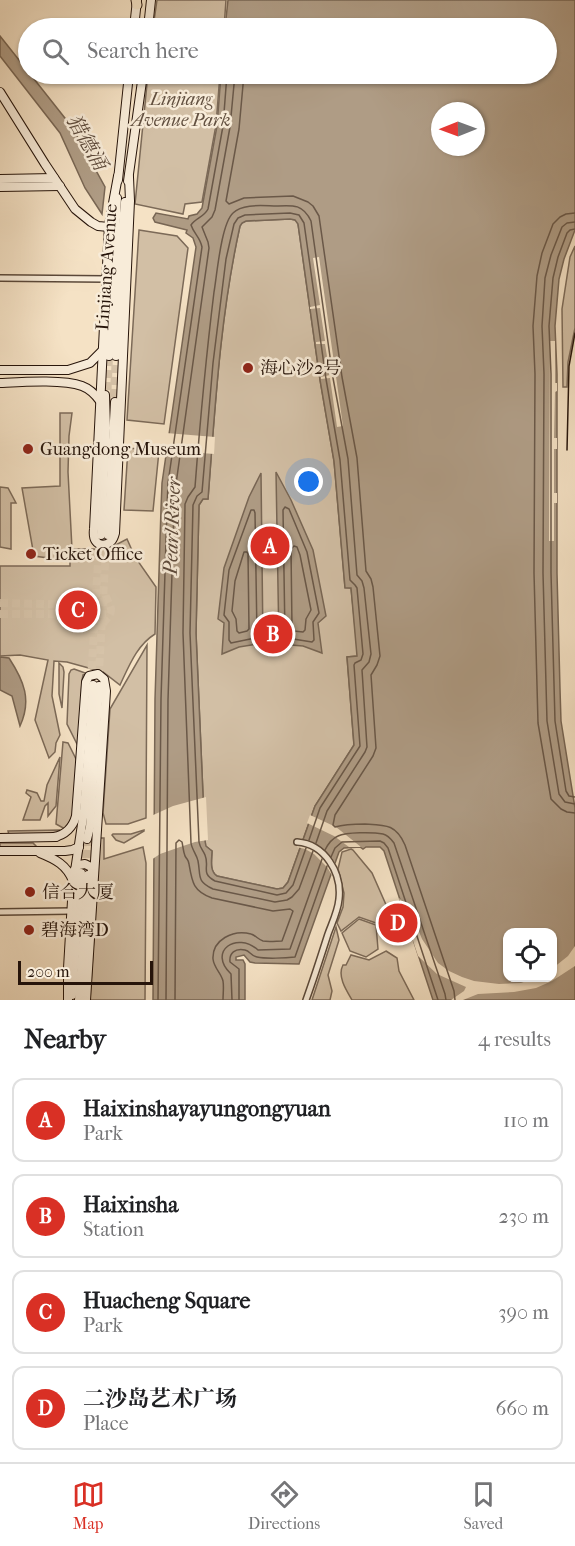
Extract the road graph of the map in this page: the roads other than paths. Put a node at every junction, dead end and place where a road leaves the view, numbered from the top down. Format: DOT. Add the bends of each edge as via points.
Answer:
graph roads {
  1 [pos="151,0"];
  2 [pos="137,2"];
  3 [pos="135,18"];
  4 [pos="149,18"];
  5 [pos="128,84"];
  6 [pos="142,84"];
  7 [pos="0,92"];
  8 [pos="118,176"];
  9 [pos="54,178"];
  10 [pos="0,179"];
  11 [pos="60,186"];
  12 [pos="0,187"];
  13 [pos="109,227"];
  14 [pos="0,278"];
  15 [pos="106,279"];
  16 [pos="112,355"];
  17 [pos="102,369"];
  18 [pos="0,370"];
  19 [pos="69,370"];
  20 [pos="0,382"];
  21 [pos="70,383"];
  22 [pos="100,401"];
  23 [pos="106,409"];
  24 [pos="96,686"];
  25 [pos="91,812"];
  26 [pos="93,823"];
  27 [pos="96,835"];
  28 [pos="54,837"];
  29 [pos="0,838"];
  30 [pos="34,838"];
  31 [pos="87,839"];
  32 [pos="297,842"];
  33 [pos="78,848"];
  34 [pos="0,851"];
  35 [pos="36,851"];
  36 [pos="84,874"];
  37 [pos="73,884"];
  38 [pos="71,910"];
  39 [pos="0,912"];
  40 [pos="70,1000"];
  41 [pos="79,1000"];
  42 [pos="86,1000"];
  43 [pos="306,1000"];
  1 -- 4 [label="main road"];
  2 -- 3 [label="main road"];
  5 -- 8 [label="main road, Linjiang Avenue"];
  6 -- 16 [label="main road, Linjiang Avenue"];
  7 -- 9 [label="main road"];
  8 -- 13 [label="main road"];
  8 -- 16 [label="main road, Linjiang Avenue"];
  9 -- 10 [label="main road"];
  9 -- 11 [label="main road"];
  11 -- 12 [label="main road"];
  11 -- 13 [label="main road" via="83,217 98,226"];
  13 -- 15 [label="main road"];
  14 -- 15 [label="street"];
  15 -- 16 [label="main road"];
  16 -- 17 [label="main road"];
  16 -- 19 [label="main road"];
  16 -- 22 [label="main road" via="115,533 110,543 102,545 96,542 94,534"];
  16 -- 23 [label="main road" via="117,388 104,535"];
  17 -- 22 [label="main road"];
  17 -- 23 [label="main road"];
  18 -- 19 [label="main road"];
  19 -- 21 [label="main road" via="75,377"];
  20 -- 21 [label="main road"];
  21 -- 22 [label="main road" via="90,390"];
  22 -- 23 [label="main road"];
  24 -- 25 [label="main road"];
  25 -- 26 [label="main road"];
  25 -- 27 [label="main road"];
  25 -- 28 [label="main road" via="64,836"];
  25 -- 28 [label="main road" via="106,685 103,677 94,674 86,682 76,816 64,833"];
  25 -- 31 [label="main road"];
  25 -- 33 [label="main road"];
  26 -- 27 [label="main road"];
  26 -- 31 [label="main road"];
  27 -- 36 [label="main road"];
  28 -- 30 [label="main road"];
  29 -- 30 [label="main road"];
  30 -- 35 [label="main road" via="41,845"];
  31 -- 33 [label="main road"];
  32 -- 43 [label="street" via="320,851 338,877 339,898"];
  33 -- 35 [label="main road"];
  33 -- 36 [label="main road"];
  34 -- 35 [label="main road"];
  35 -- 37 [label="main road" via="62,864"];
  36 -- 37 [label="main road"];
  36 -- 40 [label="main road"];
  36 -- 41 [label="main road"];
  36 -- 42 [label="main road"];
  37 -- 38 [label="main road"];
  38 -- 39 [label="street"];
  38 -- 40 [label="main road"];
}
